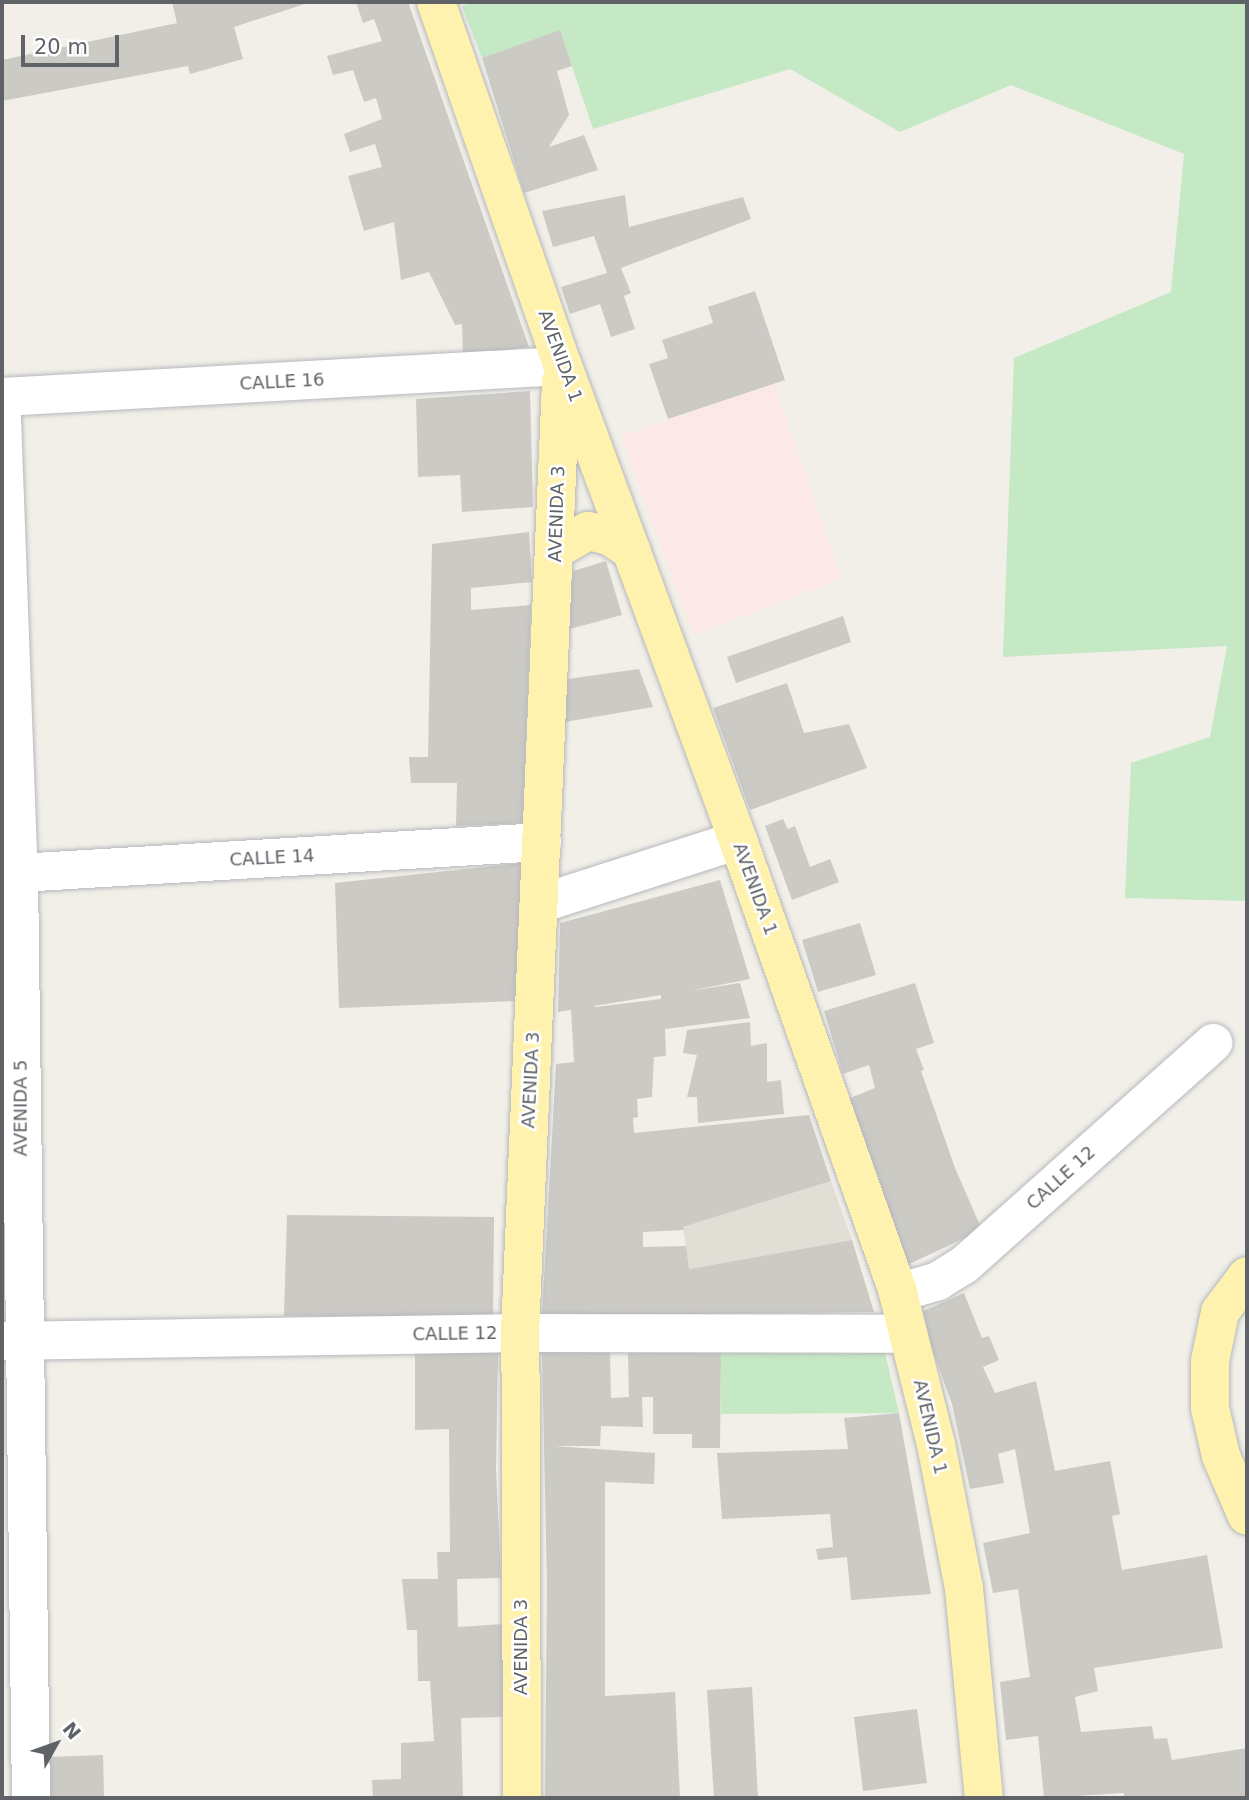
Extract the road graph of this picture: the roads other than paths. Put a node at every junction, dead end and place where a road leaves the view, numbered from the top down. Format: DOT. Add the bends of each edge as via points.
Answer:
graph roads {
  1 [pos="436,2"];
  2 [pos="562,363"];
  3 [pos="2,397"];
  4 [pos="2,418"];
  5 [pos="555,550"];
  6 [pos="632,551"];
  7 [pos="738,840"];
  8 [pos="542,842"];
  9 [pos="10,874"];
  10 [pos="539,904"];
  11 [pos="1213,1043"];
  12 [pos="1247,1276"];
  13 [pos="898,1293"];
  14 [pos="520,1333"];
  15 [pos="908,1334"];
  16 [pos="13,1341"];
  17 [pos="1247,1516"];
  18 [pos="32,1798"];
  19 [pos="522,1798"];
  20 [pos="984,1798"];
  1 -- 2 [label="main road, AVENIDA 1"];
  2 -- 3 [label="street, CALLE 16"];
  2 -- 5 [label="main road, AVENIDA 3"];
  2 -- 6 [label="main road, AVENIDA 1"];
  4 -- 9 [label="street, AVENIDA 5"];
  5 -- 6 [label="main road" via="588,531 609,536"];
  5 -- 8 [label="main road, AVENIDA 3"];
  6 -- 7 [label="main road, AVENIDA 1"];
  7 -- 10 [label="street"];
  7 -- 13 [label="main road, AVENIDA 1"];
  8 -- 9 [label="street, CALLE 14"];
  8 -- 10 [label="main road, AVENIDA 3"];
  9 -- 16 [label="street, AVENIDA 5"];
  10 -- 14 [label="main road, AVENIDA 3"];
  11 -- 13 [label="street, CALLE 12" via="964,1265 938,1281"];
  12 -- 17 [label="main road" via="1220,1312 1210,1361 1210,1408 1221,1456"];
  13 -- 15 [label="main road, AVENIDA 1"];
  14 -- 15 [label="street, CALLE 12"];
  14 -- 16 [label="street, CALLE 12"];
  14 -- 19 [label="main road, AVENIDA 3"];
  15 -- 20 [label="main road, AVENIDA 1" via="936,1444 964,1588"];
  16 -- 18 [label="street, AVENIDA 5"];
}
